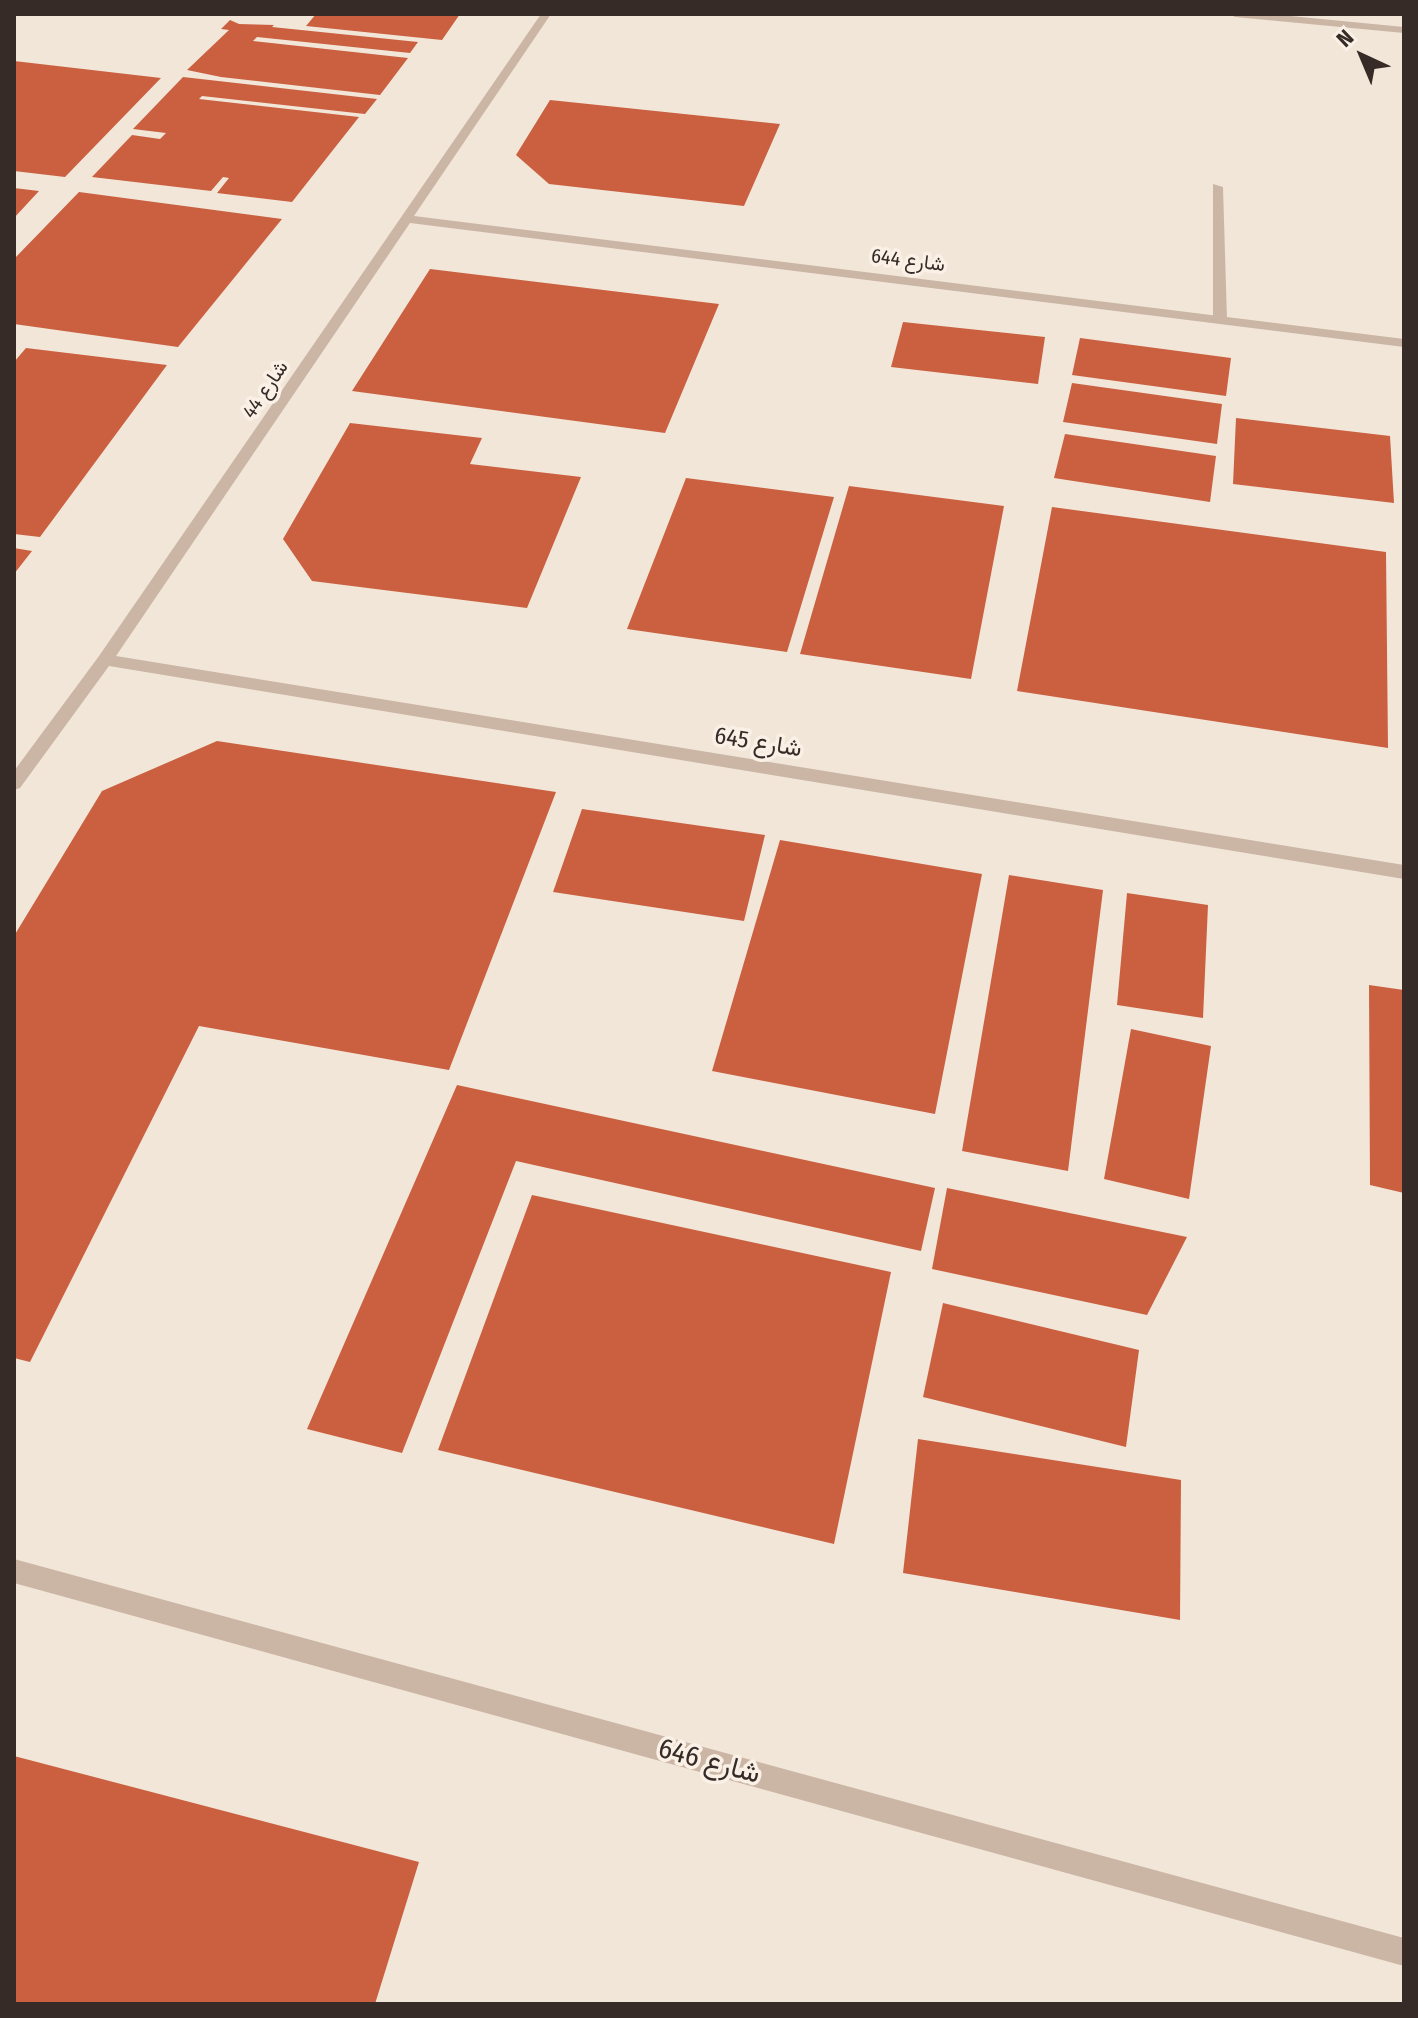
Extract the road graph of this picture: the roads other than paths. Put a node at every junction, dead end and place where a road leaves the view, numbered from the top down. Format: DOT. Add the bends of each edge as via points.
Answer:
graph roads {
  1 [pos="546,14"];
  2 [pos="1235,14"];
  3 [pos="1404,30"];
  4 [pos="1217,187"];
  5 [pos="406,219"];
  6 [pos="1220,320"];
  7 [pos="1404,343"];
  8 [pos="105,660"];
  9 [pos="14,784"];
  10 [pos="1404,872"];
  11 [pos="14,1571"];
  12 [pos="1404,1952"];
  1 -- 5 [label="street, شارع 44"];
  2 -- 3 [label="street"];
  4 -- 6 [label="street"];
  5 -- 6 [label="street, شارع 644"];
  5 -- 8 [label="street, شارع 44"];
  6 -- 7 [label="street, شارع 644"];
  8 -- 9 [label="street, شارع 44"];
  8 -- 10 [label="street, شارع 645"];
  11 -- 12 [label="street, شارع 646"];
}
